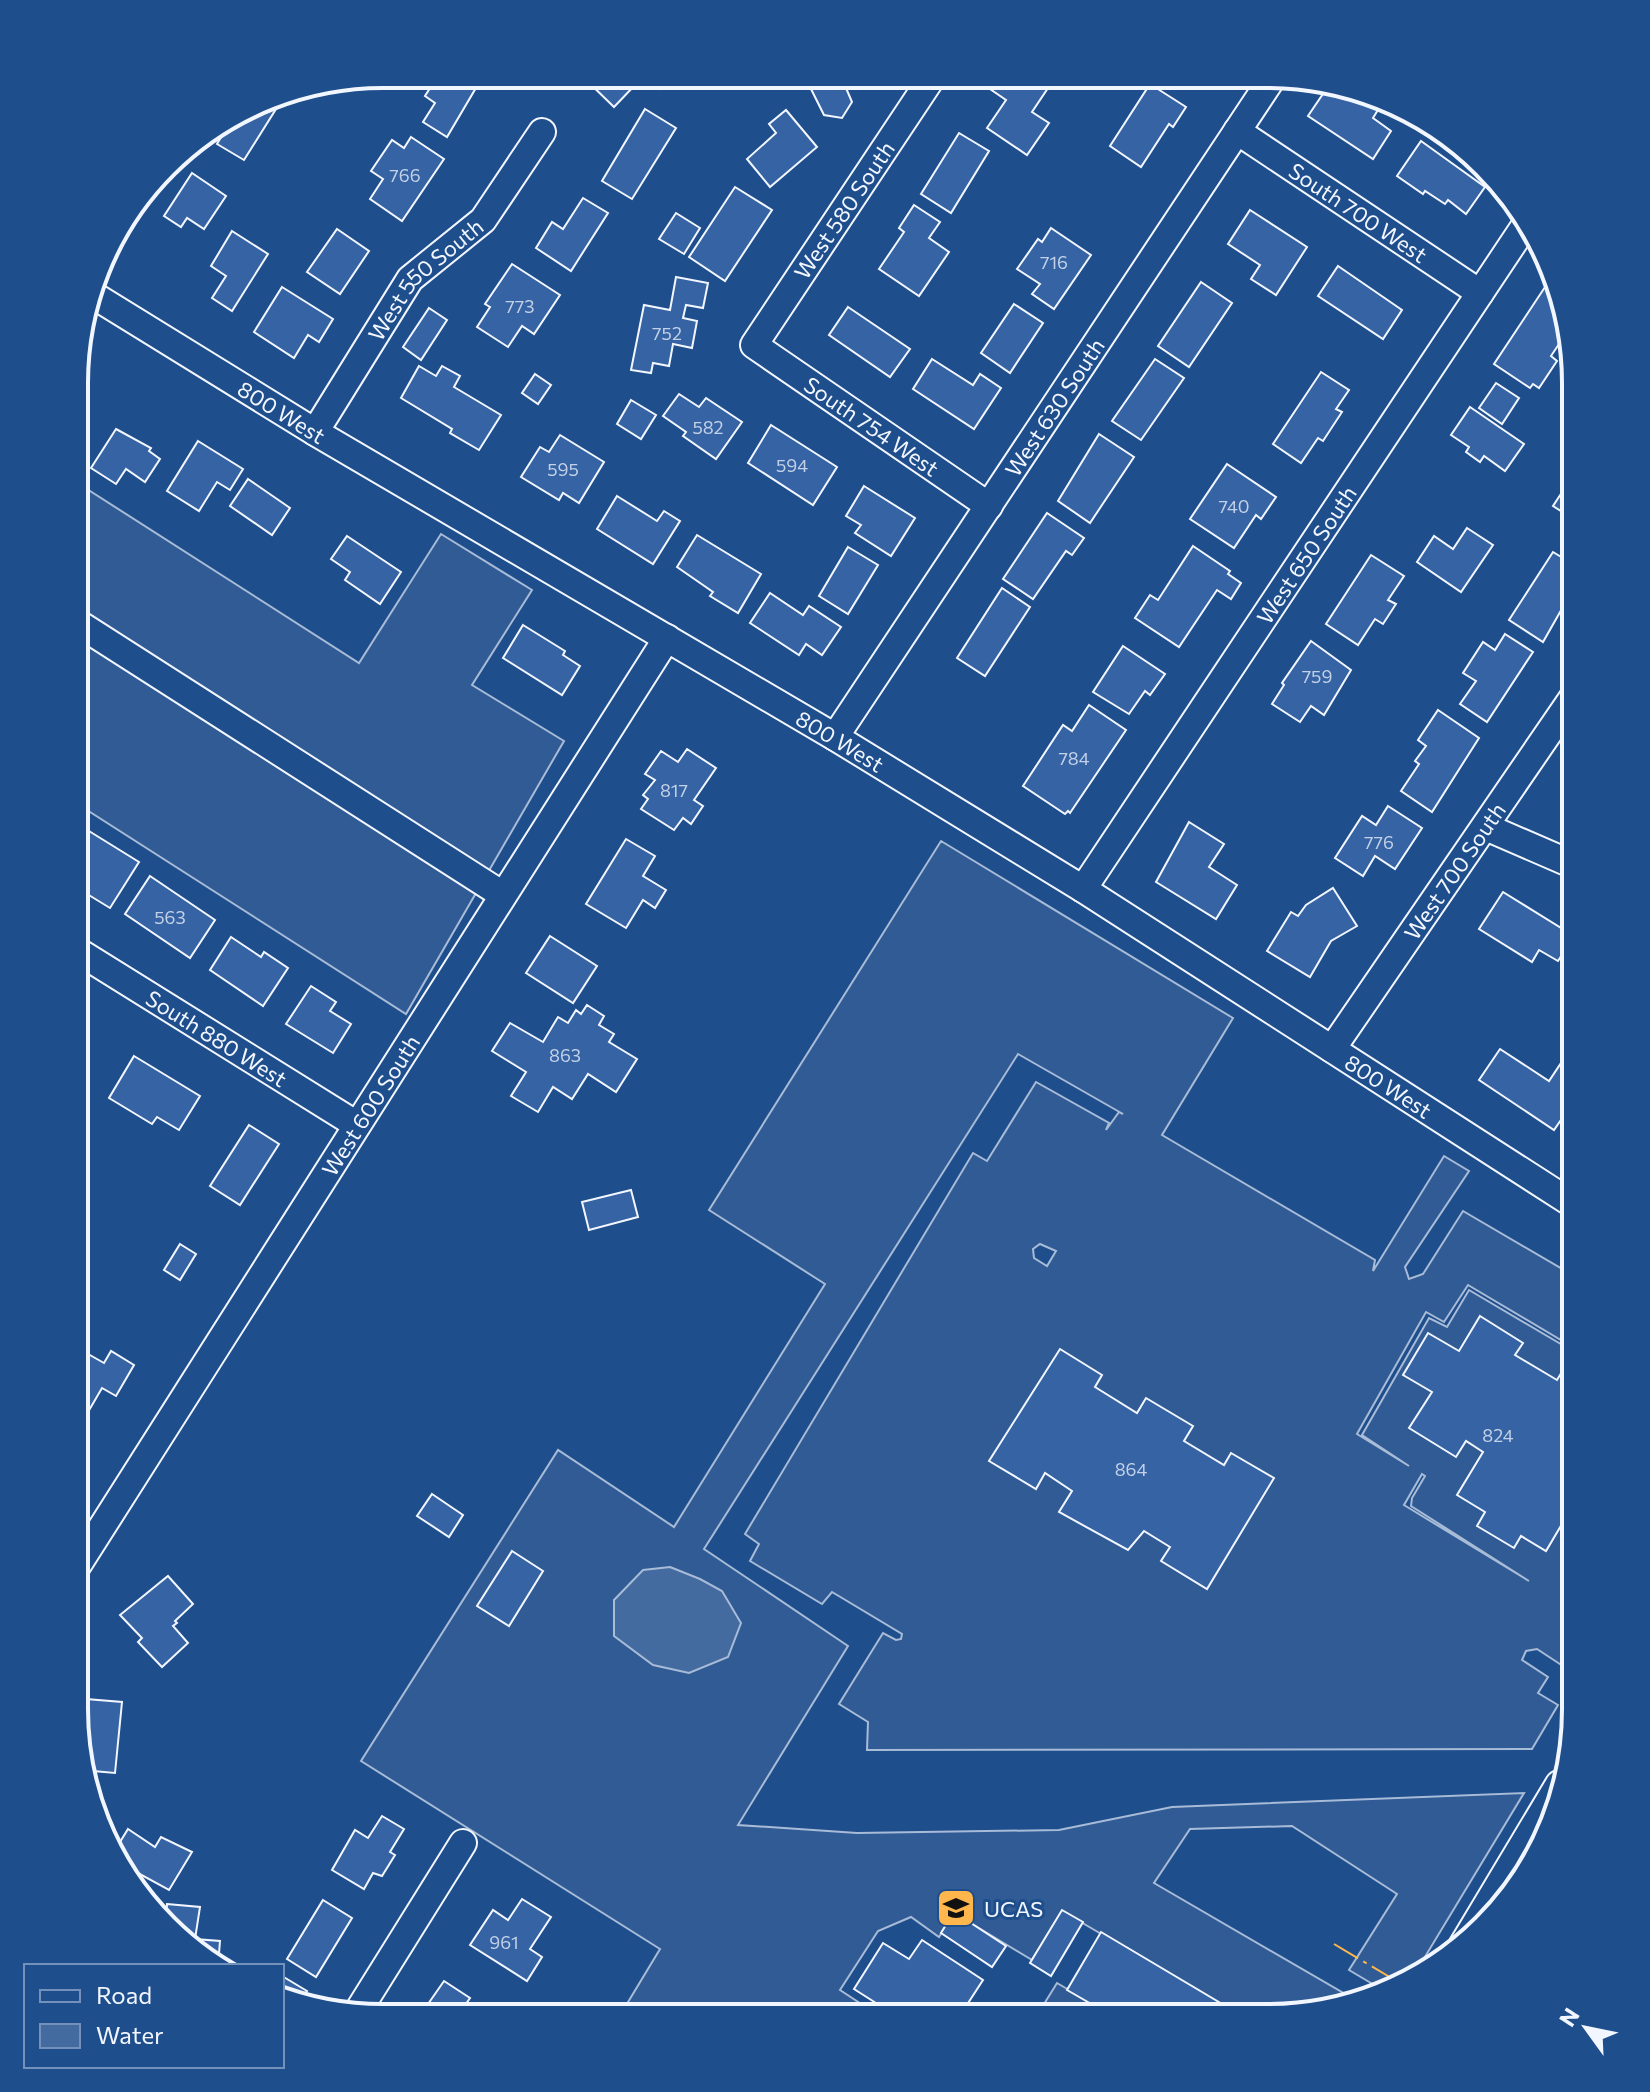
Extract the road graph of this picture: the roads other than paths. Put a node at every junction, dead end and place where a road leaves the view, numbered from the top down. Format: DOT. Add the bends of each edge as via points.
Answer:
graph roads {
  1 [pos="925,88"];
  2 [pos="1266,88"];
  3 [pos="1237,131"];
  4 [pos="542,132"];
  5 [pos="1521,232"];
  6 [pos="1480,293"];
  7 [pos="100,300"];
  8 [pos="754,345"];
  9 [pos="315,432"];
  10 [pos="989,506"];
  11 [pos="88,630"];
  12 [pos="667,638"];
  13 [pos="1562,714"];
  14 [pos="835,737"];
  15 [pos="1486,827"];
  16 [pos="1562,860"];
  17 [pos="1083,889"];
  18 [pos="503,895"];
  19 [pos="88,957"];
  20 [pos="1332,1049"];
  21 [pos="357,1125"];
  22 [pos="1562,1197"];
  23 [pos="88,1549"];
  24 [pos="1545,1808"];
  25 [pos="463,1843"];
  26 [pos="1483,1910"];
  27 [pos="363,2003"];
  1 -- 8 [label="street, West 580 South"];
  2 -- 3 [label="street, West 630 South"];
  3 -- 6 [label="street, South 700 West"];
  3 -- 10 [label="street, West 630 South"];
  4 -- 9 [label="street, West 550 South" via="483,220 410,279"];
  5 -- 6 [label="street, West 650 South"];
  6 -- 17 [label="street, West 650 South"];
  7 -- 9 [label="street, 800 West"];
  8 -- 10 [label="street, South 754 West"];
  9 -- 12 [label="street, 800 West"];
  10 -- 14 [label="street, West 630 South"];
  11 -- 18 [label="street"];
  12 -- 14 [label="street, 800 West"];
  12 -- 18 [label="street, West 600 South"];
  13 -- 15 [label="street, West 700 South"];
  14 -- 17 [label="street, 800 West"];
  15 -- 16 [label="street"];
  15 -- 20 [label="street, West 700 South"];
  17 -- 20 [label="street, 800 West"];
  18 -- 21 [label="street, West 600 South"];
  19 -- 21 [label="street, South 880 West"];
  20 -- 22 [label="street, 800 West"];
  21 -- 23 [label="street, West 600 South"];
  24 -- 26 [label="street"];
  25 -- 27 [label="street"];
}
